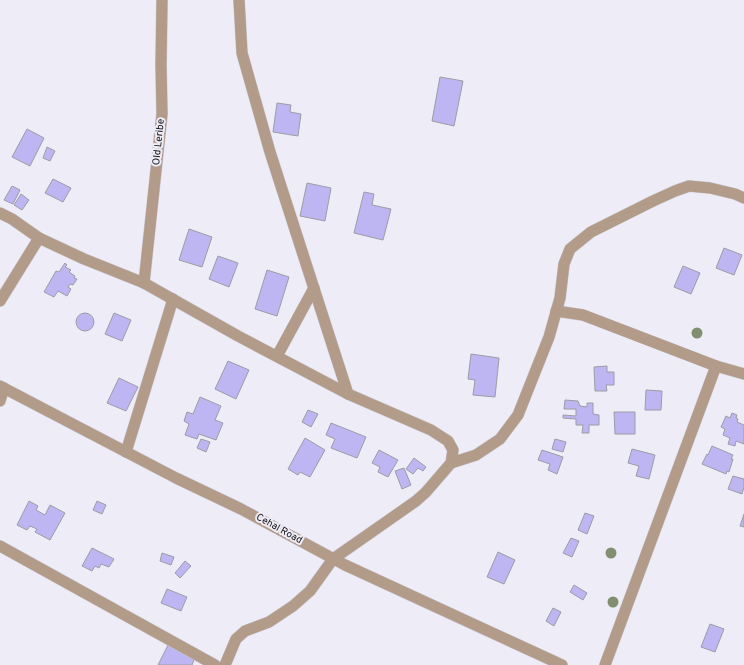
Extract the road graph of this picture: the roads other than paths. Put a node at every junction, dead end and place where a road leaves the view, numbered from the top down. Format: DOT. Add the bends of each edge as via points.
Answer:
graph roads {
  1 [pos="162,0"];
  2 [pos="239,0"];
  3 [pos="744,198"];
  4 [pos="0,213"];
  5 [pos="39,238"];
  6 [pos="144,283"];
  7 [pos="314,288"];
  8 [pos="173,299"];
  9 [pos="0,300"];
  10 [pos="556,311"];
  11 [pos="277,356"];
  12 [pos="716,366"];
  13 [pos="744,374"];
  14 [pos="2,387"];
  15 [pos="348,394"];
  16 [pos="0,401"];
  17 [pos="126,452"];
  18 [pos="451,462"];
  19 [pos="0,546"];
  20 [pos="333,559"];
  21 [pos="215,665"];
  22 [pos="225,665"];
  23 [pos="562,665"];
  24 [pos="605,665"];
  1 -- 6 [label="street, Old Leribe" via="162,114"];
  2 -- 7 [label="street" via="242,53 270,152"];
  3 -- 10 [label="street" via="710,188 689,186 591,232 570,249 564,264"];
  4 -- 5 [label="street"];
  5 -- 6 [label="street"];
  5 -- 9 [label="street"];
  6 -- 8 [label="street"];
  7 -- 11 [label="street"];
  7 -- 15 [label="street"];
  8 -- 11 [label="street"];
  8 -- 17 [label="street"];
  10 -- 12 [label="street" via="583,315"];
  10 -- 18 [label="street" via="549,337 518,415 500,440 476,455"];
  11 -- 15 [label="street"];
  12 -- 13 [label="street"];
  12 -- 24 [label="street"];
  14 -- 16 [label="street"];
  14 -- 17 [label="street, Cehal Road"];
  15 -- 18 [label="street" via="431,430 448,441 453,450"];
  17 -- 20 [label="street, Cehal Road" via="241,509"];
  18 -- 20 [label="street" via="416,501"];
  19 -- 21 [label="street"];
  20 -- 22 [label="street" via="310,591 293,606 269,622 245,631 236,639"];
  20 -- 23 [label="street, Cehal Road"];
}
